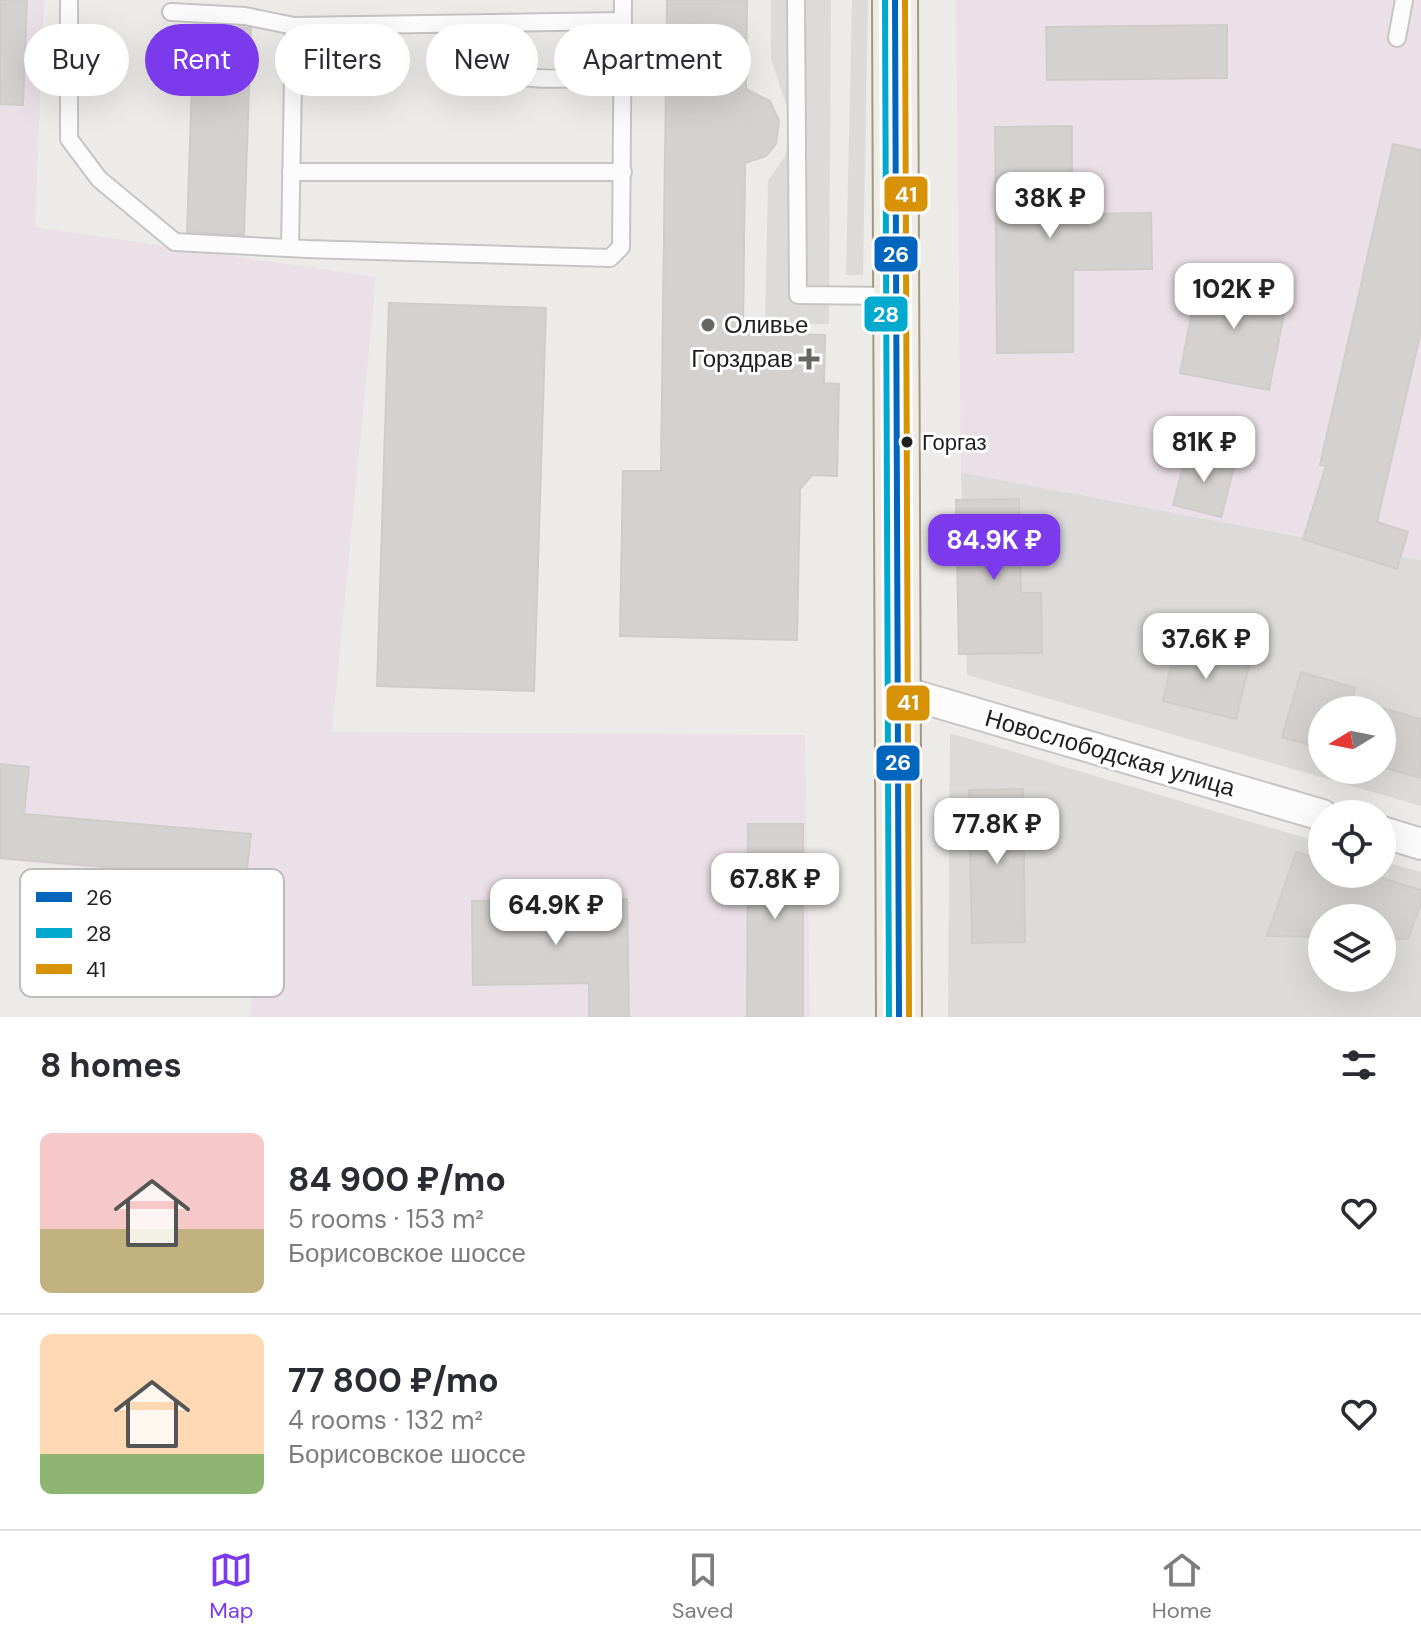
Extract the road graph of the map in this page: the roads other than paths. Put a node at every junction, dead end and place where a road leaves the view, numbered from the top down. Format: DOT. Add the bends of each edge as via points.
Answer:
graph roads {
  1 [pos="623,0"];
  2 [pos="796,0"];
  3 [pos="895,0"];
  4 [pos="1404,0"];
  5 [pos="69,2"];
  6 [pos="171,12"];
  7 [pos="623,21"];
  8 [pos="486,23"];
  9 [pos="284,24"];
  10 [pos="410,24"];
  11 [pos="1397,38"];
  12 [pos="554,77"];
  13 [pos="293,96"];
  14 [pos="623,96"];
  15 [pos="291,172"];
  16 [pos="623,172"];
  17 [pos="290,246"];
  18 [pos="896,296"];
  19 [pos="899,691"];
  20 [pos="1308,811"];
  21 [pos="1396,836"];
  22 [pos="1421,844"];
  23 [pos="899,1017"];
  1 -- 7 [label="lane"];
  2 -- 18 [label="lane" via="798,295"];
  3 -- 18 [label="main road"];
  4 -- 11 [label="lane"];
  5 -- 17 [label="lane" via="69,139 99,179 175,242"];
  6 -- 9 [label="lane"];
  7 -- 8 [label="lane"];
  8 -- 10 [label="lane"];
  8 -- 12 [label="lane" via="492,62 500,73"];
  13 -- 15 [label="lane"];
  14 -- 16 [label="lane"];
  15 -- 16 [label="lane"];
  15 -- 17 [label="lane"];
  16 -- 17 [label="lane" via="621,247 610,258"];
  18 -- 19 [label="main road"];
  19 -- 20 [label="street, Новослободская улица"];
  19 -- 23 [label="main road"];
  21 -- 22 [label="street"];
}
